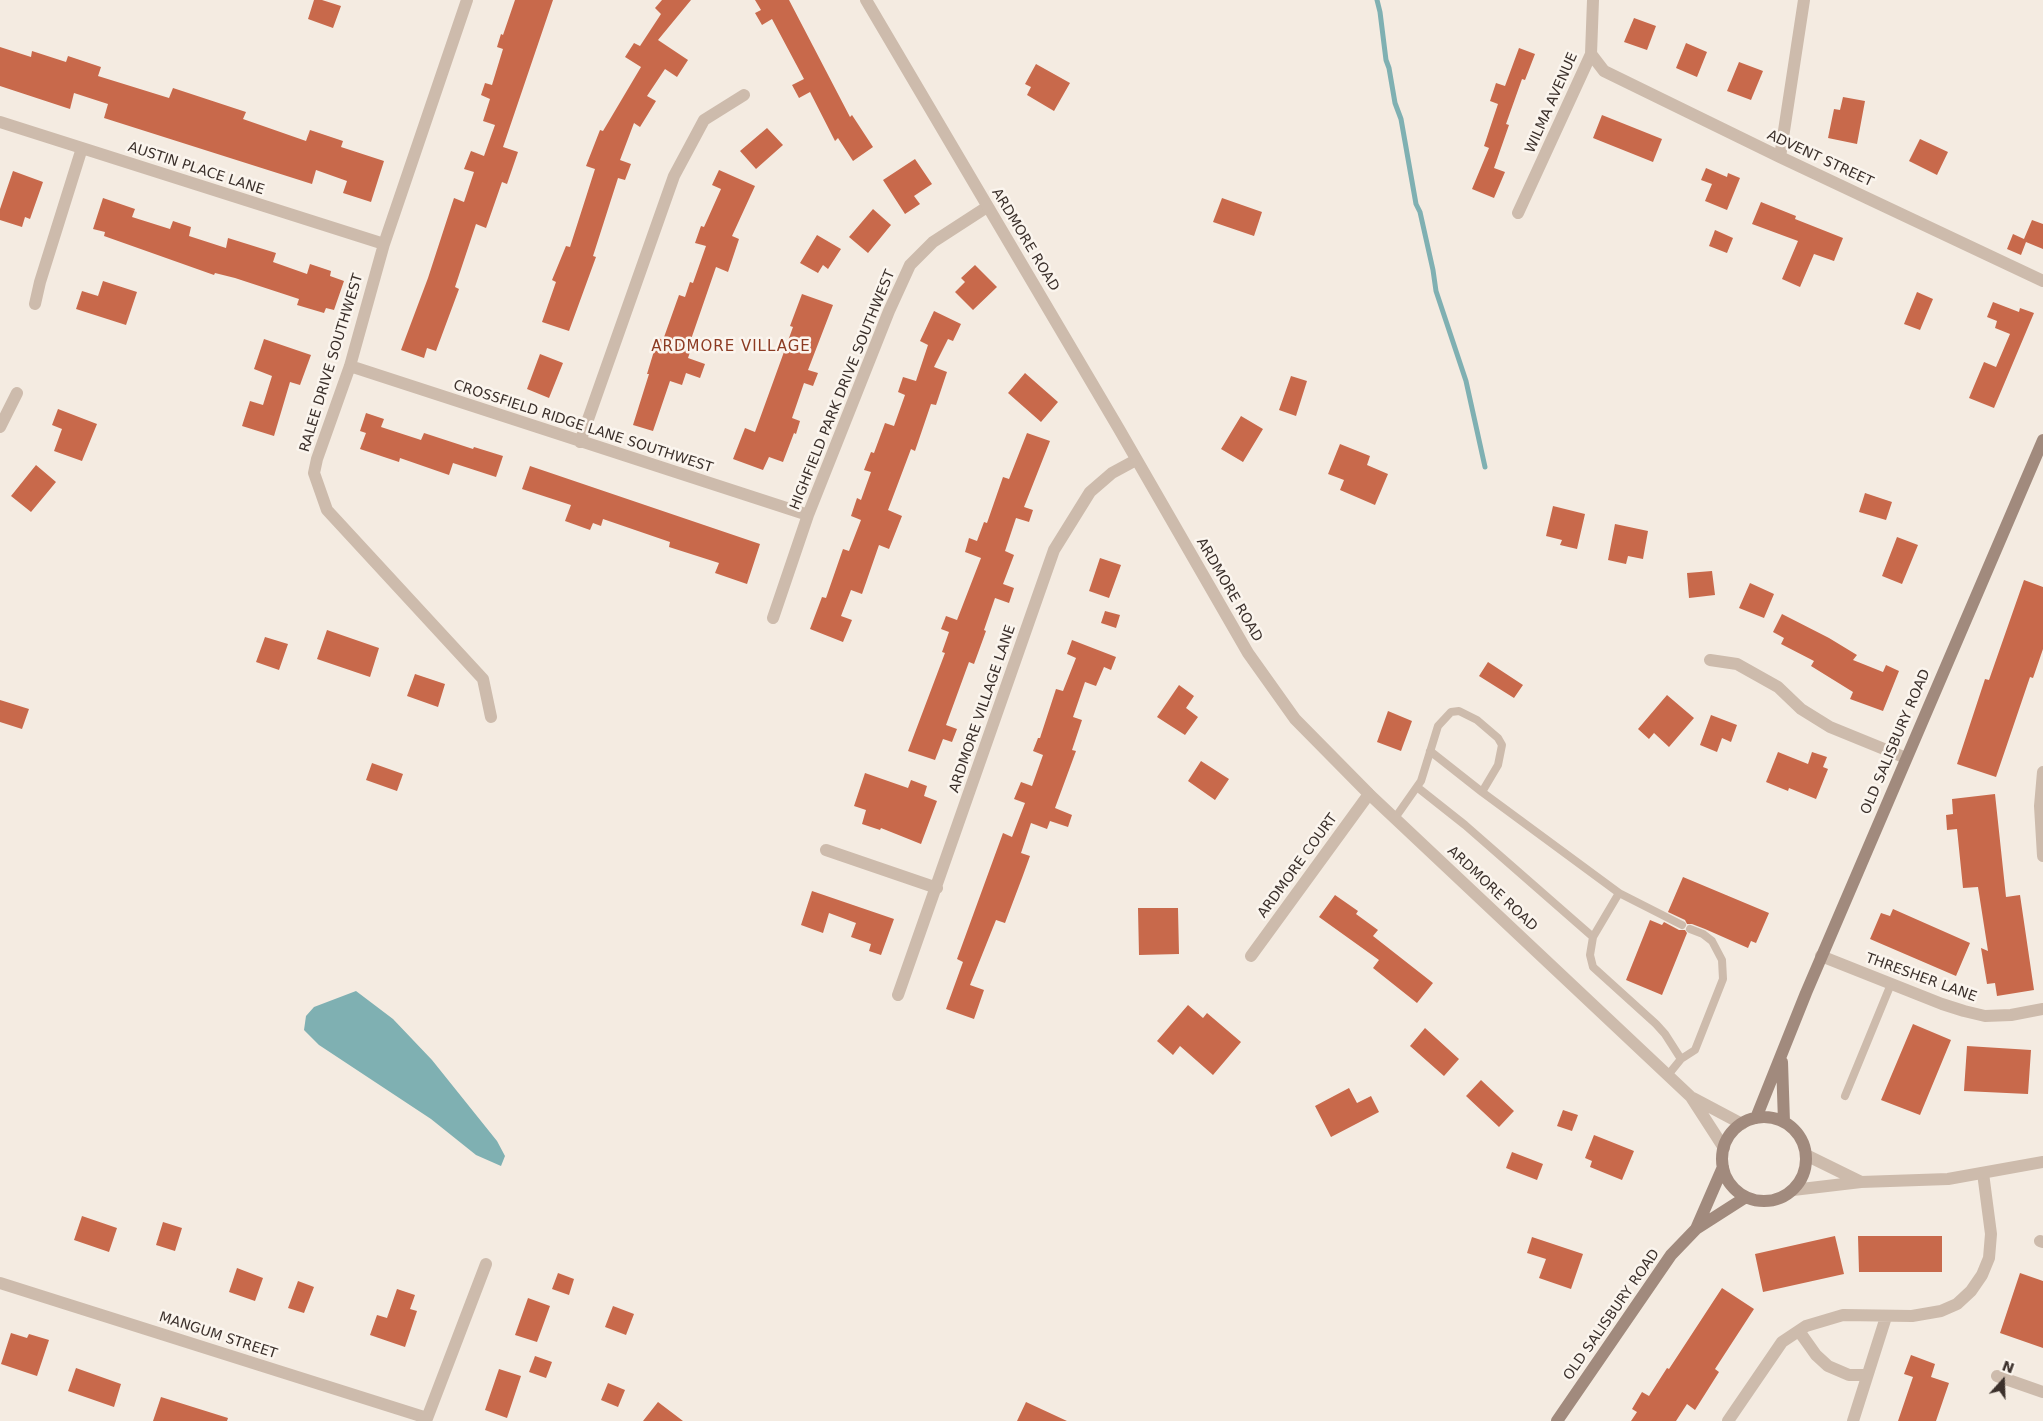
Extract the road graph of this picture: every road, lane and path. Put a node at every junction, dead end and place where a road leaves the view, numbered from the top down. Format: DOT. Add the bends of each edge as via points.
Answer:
graph roads {
  1 [pos="467,0"];
  2 [pos="866,0"];
  3 [pos="1593,0"];
  4 [pos="1804,0"];
  5 [pos="1591,54"];
  6 [pos="744,95"];
  7 [pos="0,122"];
  8 [pos="82,148"];
  9 [pos="1780,157"];
  10 [pos="987,207"];
  11 [pos="1518,213"];
  12 [pos="384,244"];
  13 [pos="2043,281"];
  14 [pos="36,304"];
  15 [pos="350,366"];
  16 [pos="17,393"];
  17 [pos="0,427"];
  18 [pos="2043,440"];
  19 [pos="580,442"];
  20 [pos="1136,460"];
  21 [pos="808,515"];
  22 [pos="773,618"];
  23 [pos="1710,660"];
  24 [pos="491,716"];
  25 [pos="1430,751"];
  26 [pos="1906,758"];
  27 [pos="2043,772"];
  28 [pos="1417,787"];
  29 [pos="1482,792"];
  30 [pos="1369,794"];
  31 [pos="1395,818"];
  32 [pos="826,850"];
  33 [pos="2043,856"];
  34 [pos="937,888"];
  35 [pos="1619,893"];
  36 [pos="1682,926"];
  37 [pos="1690,929"];
  38 [pos="1593,937"];
  39 [pos="1251,956"];
  40 [pos="1822,956"];
  41 [pos="1891,984"];
  42 [pos="898,995"];
  43 [pos="2043,1009"];
  44 [pos="1782,1057"];
  45 [pos="1682,1059"];
  46 [pos="1668,1075"];
  47 [pos="1845,1096"];
  48 [pos="1691,1097"];
  49 [pos="1756,1118"];
  50 [pos="1784,1122"];
  51 [pos="1742,1124"];
  52 [pos="1724,1148"];
  53 [pos="1806,1155"];
  54 [pos="2043,1162"];
  55 [pos="1723,1167"];
  56 [pos="1983,1173"];
  57 [pos="1861,1182"];
  58 [pos="1793,1190"];
  59 [pos="1746,1197"];
  60 [pos="1696,1229"];
  61 [pos="486,1264"];
  62 [pos="0,1283"];
  63 [pos="1886,1317"];
  64 [pos="1799,1331"];
  65 [pos="1868,1375"];
  66 [pos="1997,1376"];
  67 [pos="2043,1392"];
  68 [pos="426,1419"];
  69 [pos="1557,1421"];
  70 [pos="1728,1421"];
  71 [pos="1853,1421"];
  1 -- 12 [label="street, RALEE DRIVE SOUTHWEST"];
  2 -- 10 [label="street, ARDMORE ROAD"];
  3 -- 5 [label="street, WILMA AVENUE"];
  4 -- 9 [label="street"];
  5 -- 9 [label="street, ADVENT STREET" via="1604,71"];
  5 -- 11 [label="street, WILMA AVENUE"];
  6 -- 19 [label="street" via="704,120 674,176"];
  7 -- 8 [label="street, AUSTIN PLACE LANE"];
  8 -- 12 [label="street, AUSTIN PLACE LANE"];
  8 -- 14 [label="street"];
  9 -- 13 [label="street, ADVENT STREET"];
  10 -- 20 [label="street, ARDMORE ROAD"];
  10 -- 21 [label="street, HIGHFIELD PARK DRIVE SOUTHWEST" via="934,242 910,265"];
  12 -- 15 [label="street, RALEE DRIVE SOUTHWEST"];
  15 -- 19 [label="street, CROSSFIELD RIDGE LANE SOUTHWEST"];
  15 -- 24 [label="street, RALEE DRIVE SOUTHWEST" via="317,459 314,473 318,488 327,510 483,679"];
  16 -- 17 [label="street"];
  18 -- 26 [label="main road, OLD SALISBURY ROAD"];
  19 -- 21 [label="street, CROSSFIELD RIDGE LANE SOUTHWEST"];
  20 -- 30 [label="street, ARDMORE ROAD" via="1248,653 1295,718"];
  20 -- 34 [label="street, ARDMORE VILLAGE LANE" via="1112,473 1090,492 1054,550"];
  21 -- 22 [label="street, HIGHFIELD PARK DRIVE SOUTHWEST"];
  23 -- 26 [label="street" via="1737,664 1778,687 1801,709 1830,727"];
  25 -- 28 [label="lane"];
  25 -- 29 [label="lane"];
  25 -- 29 [label="lane" via="1438,726 1451,712 1459,711 1478,720 1502,745 1498,765"];
  26 -- 40 [label="main road, OLD SALISBURY ROAD"];
  27 -- 33 [label="street" via="2040,806"];
  28 -- 31 [label="lane"];
  28 -- 38 [label="lane"];
  29 -- 35 [label="lane"];
  30 -- 31 [label="street, ARDMORE ROAD"];
  30 -- 39 [label="street, ARDMORE COURT"];
  31 -- 46 [label="street, ARDMORE ROAD"];
  32 -- 34 [label="street"];
  34 -- 42 [label="street, ARDMORE VILLAGE LANE"];
  35 -- 36 [label="lane"];
  35 -- 38 [label="lane"];
  37 -- 45 [label="lane" via="1712,941 1722,960 1723,980 1697,1045"];
  38 -- 45 [label="lane" via="1590,956 1593,967 1656,1024"];
  40 -- 41 [label="street, THRESHER LANE"];
  40 -- 44 [label="main road, OLD SALISBURY ROAD"];
  41 -- 43 [label="street, THRESHER LANE" via="1942,1004 1986,1016"];
  41 -- 47 [label="lane"];
  44 -- 49 [label="main road, OLD SALISBURY ROAD"];
  44 -- 50 [label="main road, OLD SALISBURY ROAD"];
  45 -- 46 [label="lane"];
  46 -- 48 [label="street, ARDMORE ROAD"];
  48 -- 51 [label="street, ARDMORE ROAD"];
  48 -- 52 [label="street, ARDMORE ROAD"];
  49 -- 50 [label="main road"];
  49 -- 51 [label="main road"];
  50 -- 53 [label="main road" via="1799,1136"];
  51 -- 52 [label="main road" via="1728,1138"];
  52 -- 55 [label="main road, OLD SALISBURY ROAD"];
  53 -- 57 [label="street"];
  53 -- 58 [label="main road" via="1801,1180"];
  54 -- 56 [label="street"];
  55 -- 59 [label="main road, OLD SALISBURY ROAD" via="1727,1180"];
  55 -- 60 [label="main road, OLD SALISBURY ROAD"];
  56 -- 57 [label="street" via="1948,1179"];
  56 -- 63 [label="street" via="1991,1234 1989,1258 1982,1275 1957,1304 1941,1311"];
  57 -- 58 [label="street"];
  58 -- 59 [label="main road" via="1771,1201"];
  59 -- 60 [label="main road, OLD SALISBURY ROAD"];
  60 -- 69 [label="main road, OLD SALISBURY ROAD" via="1671,1255"];
  61 -- 68 [label="street"];
  62 -- 68 [label="street, MANGUM STREET"];
  63 -- 64 [label="street" via="1843,1315"];
  63 -- 65 [label="street"];
  64 -- 65 [label="street" via="1816,1356 1828,1366 1849,1375"];
  64 -- 70 [label="street" via="1782,1342"];
  65 -- 71 [label="street"];
  66 -- 67 [label="street"];
}
